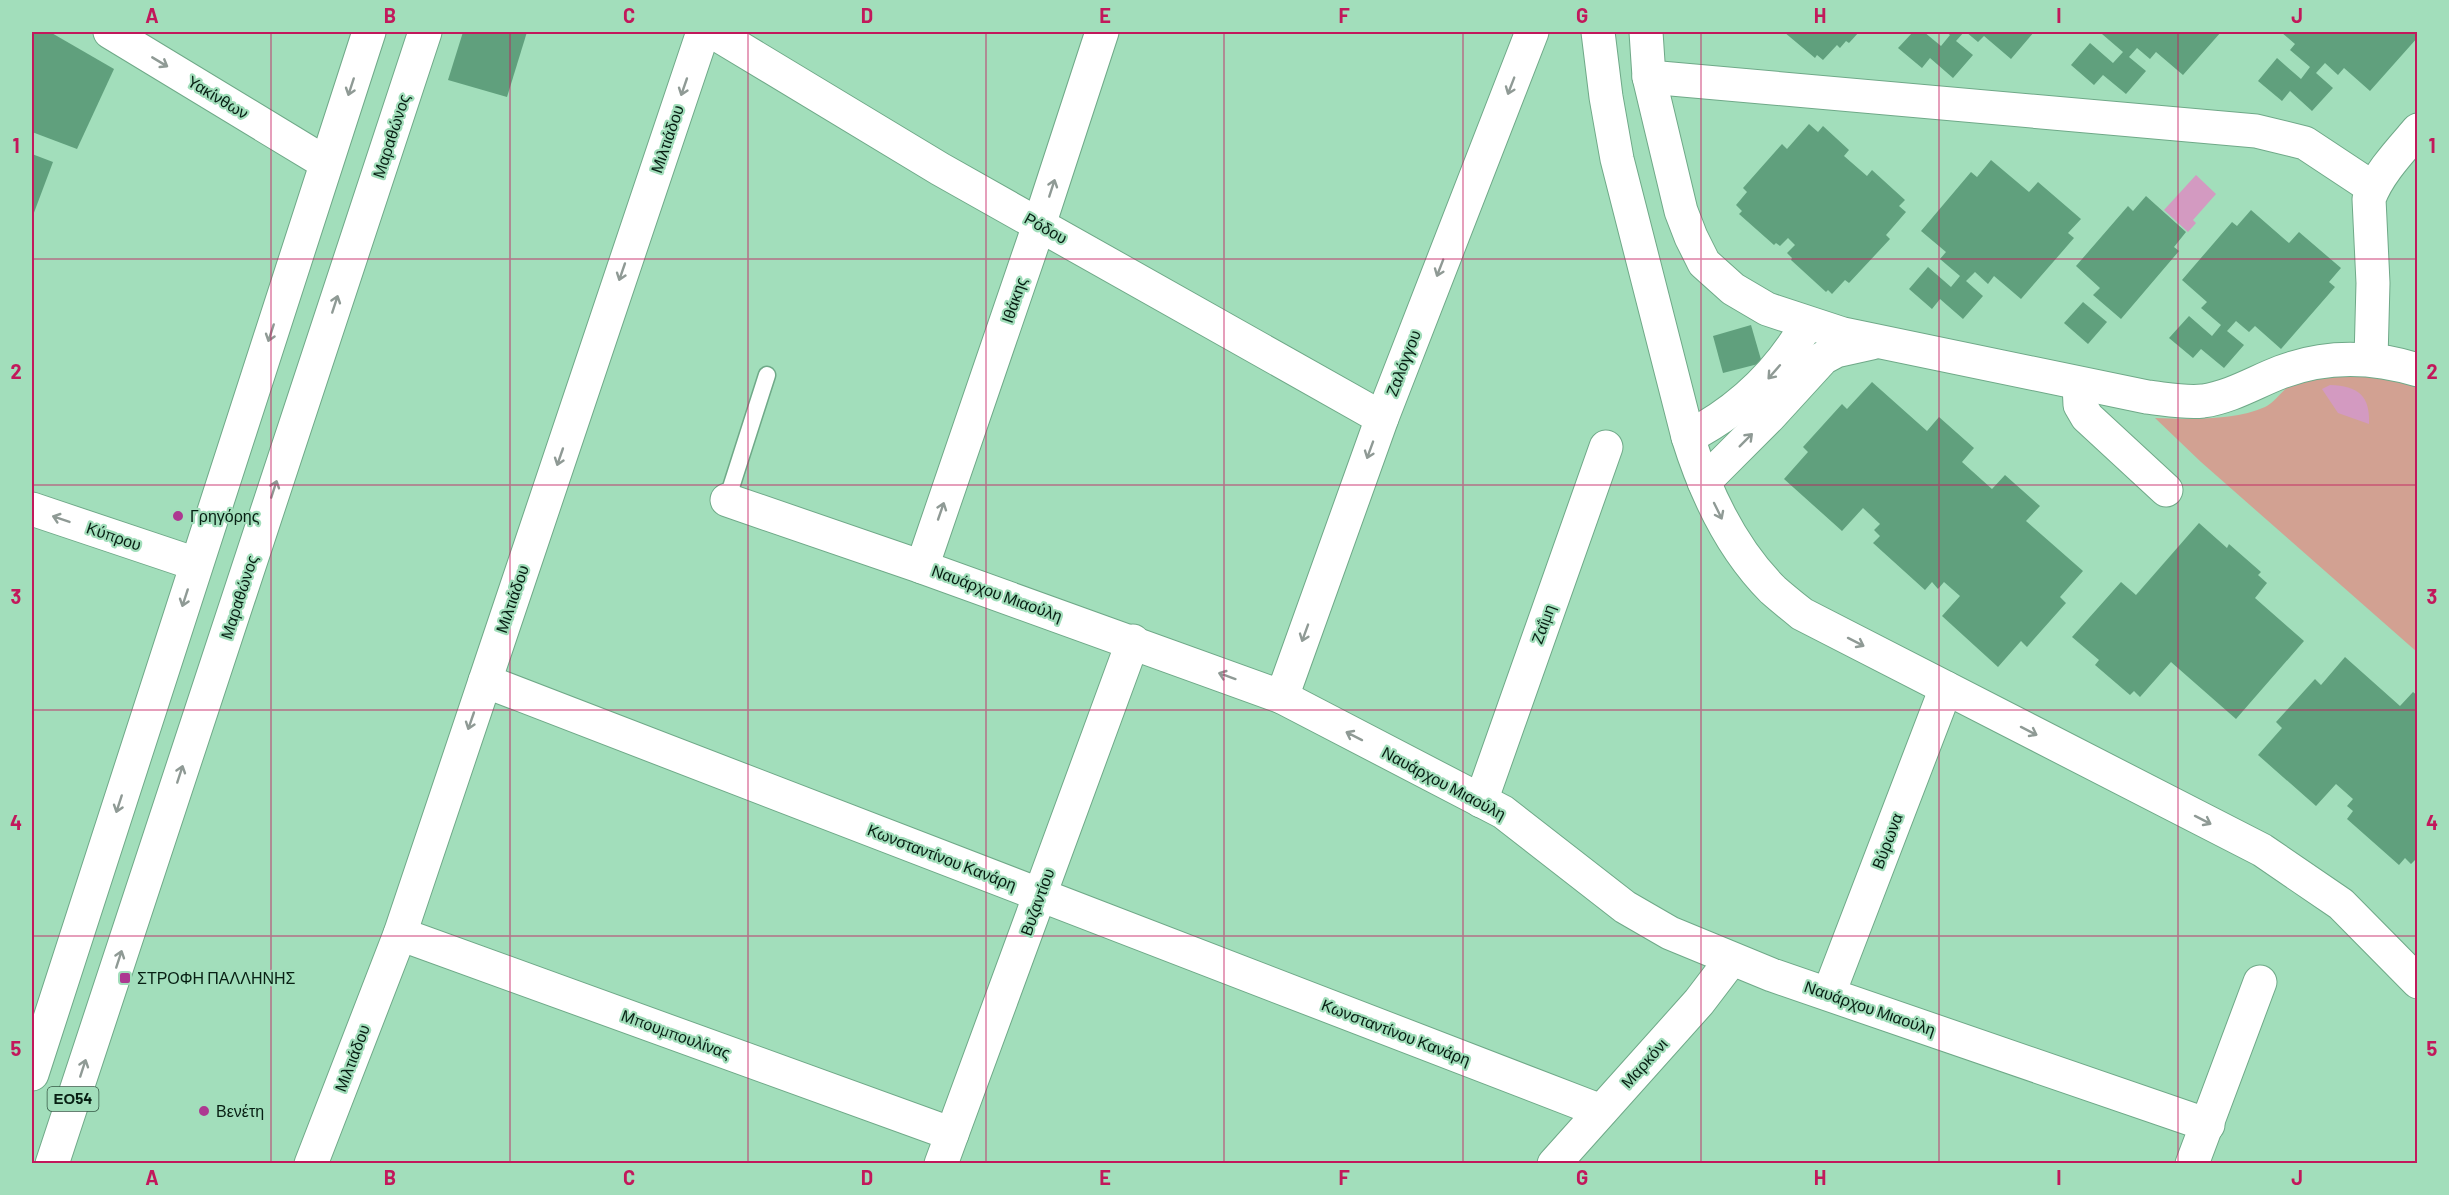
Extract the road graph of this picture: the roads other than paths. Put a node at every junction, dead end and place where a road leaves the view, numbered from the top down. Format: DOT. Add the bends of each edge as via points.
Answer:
graph roads {
  1 [pos="110,32"];
  2 [pos="369,32"];
  3 [pos="425,32"];
  4 [pos="703,32"];
  5 [pos="713,32"];
  6 [pos="1102,32"];
  7 [pos="1532,32"];
  8 [pos="1598,32"];
  9 [pos="1646,32"];
  10 [pos="1649,77"];
  11 [pos="2418,130"];
  12 [pos="326,163"];
  13 [pos="2373,188"];
  14 [pos="1040,225"];
  15 [pos="1807,324"];
  16 [pos="1875,342"];
  17 [pos="2371,359"];
  18 [pos="2418,370"];
  19 [pos="767,375"];
  20 [pos="2079,384"];
  21 [pos="1382,418"];
  22 [pos="1688,438"];
  23 [pos="1606,447"];
  24 [pos="1704,482"];
  25 [pos="2166,489"];
  26 [pos="727,500"];
  27 [pos="32,508"];
  28 [pos="196,564"];
  29 [pos="922,567"];
  30 [pos="1133,641"];
  31 [pos="485,681"];
  32 [pos="1946,688"];
  33 [pos="1282,697"];
  34 [pos="1481,801"];
  35 [pos="1040,894"];
  36 [pos="399,934"];
  37 [pos="1731,960"];
  38 [pos="2260,982"];
  39 [pos="2418,982"];
  40 [pos="1829,993"];
  41 [pos="32,1074"];
  42 [pos="1601,1111"];
  43 [pos="2208,1125"];
  44 [pos="946,1149"];
  45 [pos="52,1164"];
  46 [pos="311,1164"];
  47 [pos="1554,1164"];
  48 [pos="2192,1164"];
  1 -- 12 [label="street, Υακίνθων, one-way"];
  2 -- 12 [label="street, ΕΟ54, one-way"];
  45 -- 3 [label="street, Μαραθώνος / ΕΟ54, one-way"];
  4 -- 31 [label="street, Μιλτιάδου, one-way"];
  5 -- 14 [label="street, Ρόδου"];
  14 -- 6 [label="street, Ιθάκης, one-way"];
  7 -- 21 [label="street, Ζαλόγγου, one-way"];
  8 -- 22 [label="street" via="1617,159"];
  9 -- 10 [label="street"];
  10 -- 13 [label="street" via="2256,131 2305,143"];
  10 -- 15 [label="street" via="1682,211 1704,263 1733,289 1767,309"];
  11 -- 13 [label="street"];
  12 -- 28 [label="street, ΕΟ54, one-way"];
  13 -- 17 [label="street" via="2368,218 2373,284"];
  14 -- 21 [label="street, Ρόδου"];
  29 -- 14 [label="street, Ιθάκης, one-way"];
  15 -- 16 [label="street"];
  15 -- 22 [label="street, one-way" via="1766,380 1722,418"];
  16 -- 20 [label="street"];
  24 -- 16 [label="street, one-way" via="1823,358"];
  17 -- 18 [label="street"];
  17 -- 20 [label="street" via="2309,363 2281,371 2240,391 2203,401 2148,397"];
  19 -- 26 [label="lane"];
  20 -- 25 [label="street" via="2080,405 2087,417"];
  21 -- 33 [label="street, Ζαλόγγου, one-way"];
  22 -- 24 [label="street"];
  23 -- 34 [label="street, Ζαΐμη"];
  24 -- 32 [label="street, one-way" via="1730,534 1774,591 1802,614"];
  26 -- 29 [label="street, Ναυάρχου Μιαούλη"];
  28 -- 27 [label="street, Κύπρου, one-way"];
  28 -- 41 [label="street, ΕΟ54, one-way"];
  29 -- 30 [label="street, Ναυάρχου Μιαούλη"];
  33 -- 30 [label="street, Ναυάρχου Μιαούλη, one-way"];
  30 -- 35 [label="street, Βυζαντίου"];
  31 -- 35 [label="street, Κωνσταντίνου Κανάρη"];
  31 -- 36 [label="street, Μιλτιάδου, one-way"];
  32 -- 39 [label="street, one-way" via="2262,850 2341,904"];
  32 -- 40 [label="street, Βύρωνα"];
  34 -- 33 [label="street, Ναυάρχου Μιαούλη, one-way"];
  34 -- 37 [label="street, Ναυάρχου Μιαούλη" via="1503,812 1646,921"];
  35 -- 42 [label="street, Κωνσταντίνου Κανάρη"];
  35 -- 44 [label="street, Βυζαντίου"];
  36 -- 44 [label="street, Μπουμπουλίνας"];
  36 -- 46 [label="street, Μιλτιάδου"];
  37 -- 40 [label="street, Ναυάρχου Μιαούλη"];
  37 -- 42 [label="street, Μαρκόνι" via="1699,1002"];
  38 -- 43 [label="street"];
  40 -- 43 [label="street, Ναυάρχου Μιαούλη"];
  42 -- 47 [label="street, Μαρκόνι"];
  43 -- 48 [label="street"];
}
